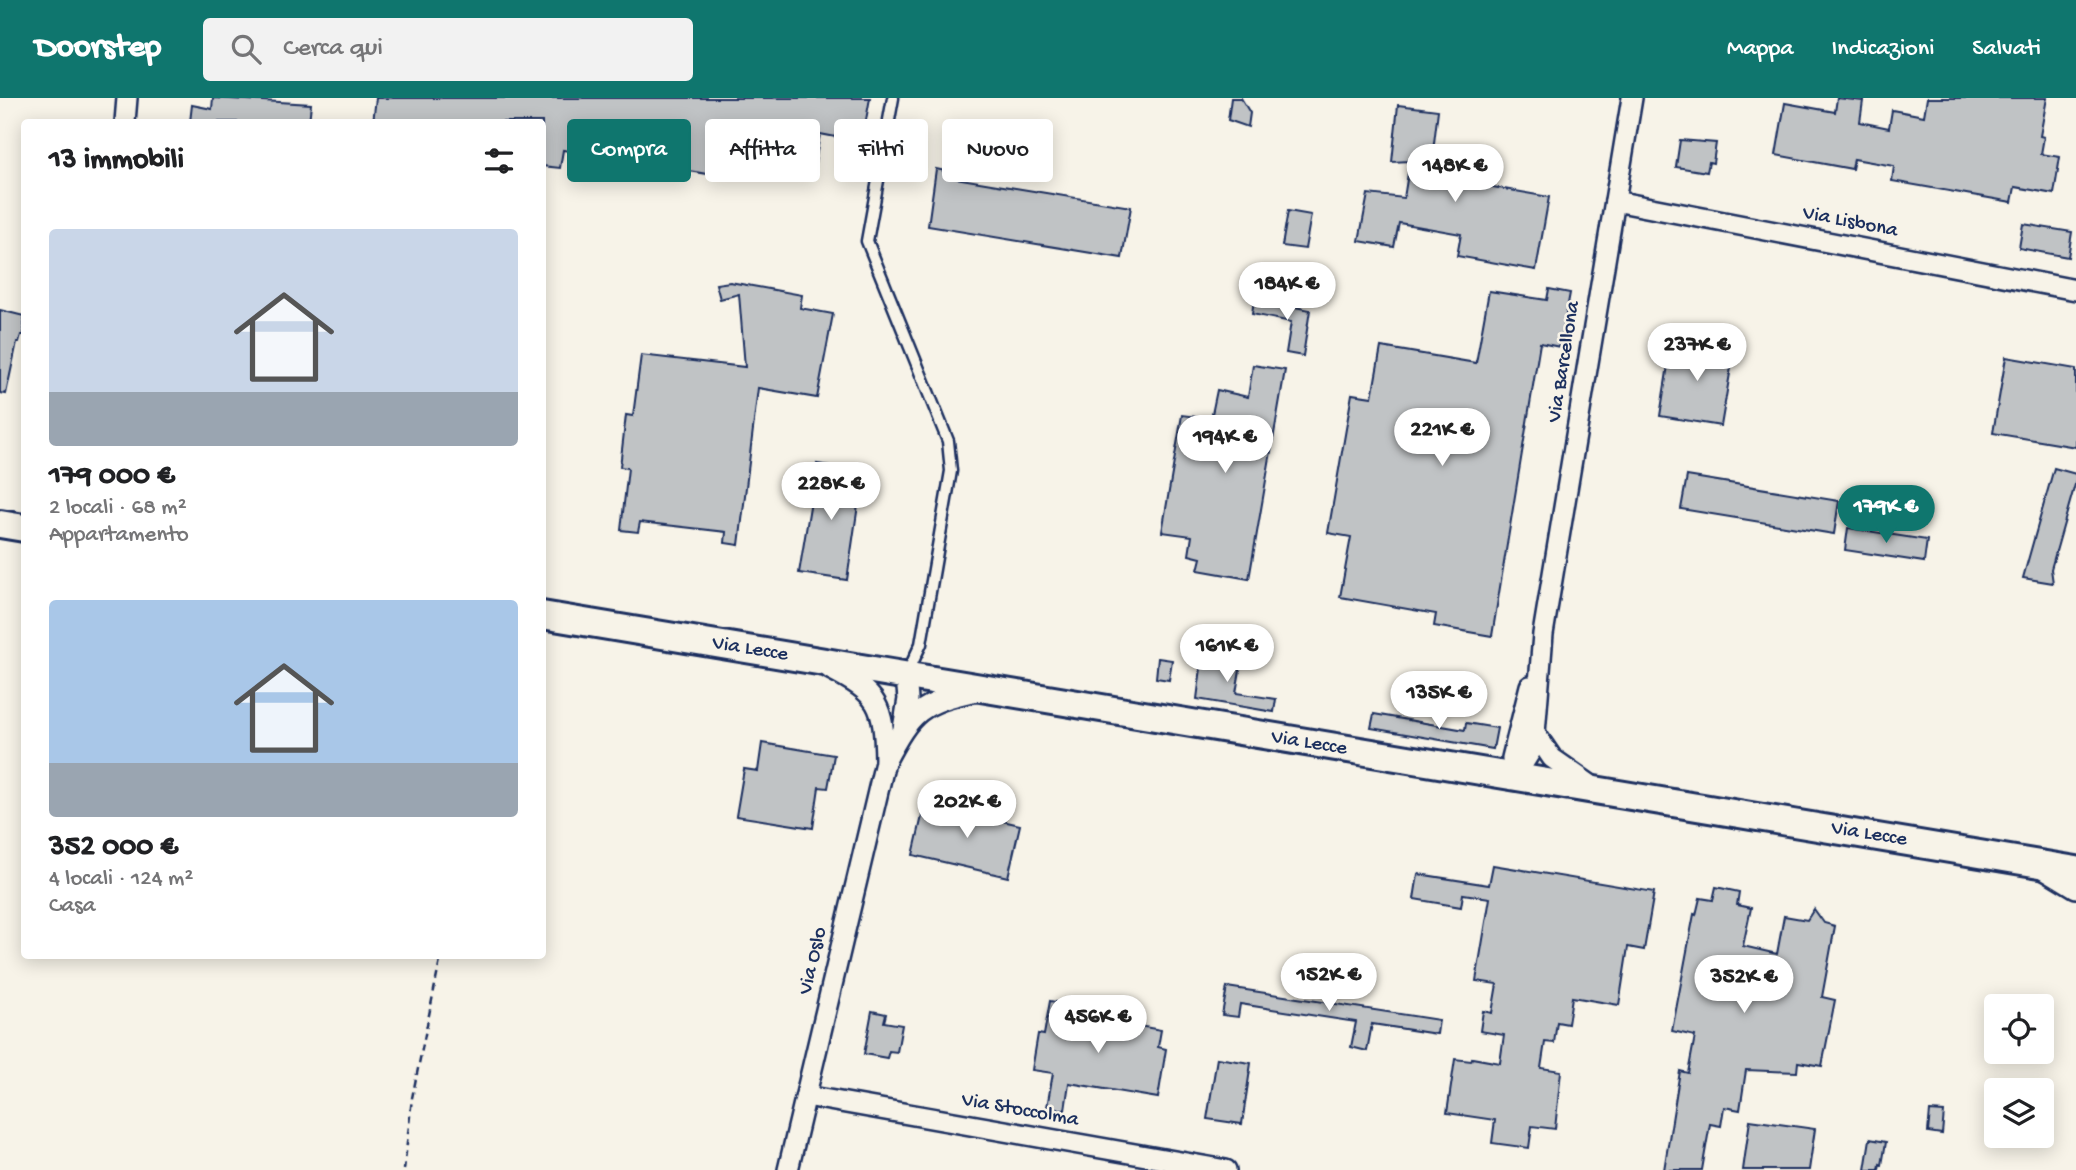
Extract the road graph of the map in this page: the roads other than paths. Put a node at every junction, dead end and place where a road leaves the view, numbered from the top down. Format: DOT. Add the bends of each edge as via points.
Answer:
graph roads {
  1 [pos="127,98"];
  2 [pos="892,98"];
  3 [pos="1632,98"];
  4 [pos="125,119"];
  5 [pos="1615,201"];
  6 [pos="2076,290"];
  7 [pos="546,616"];
  8 [pos="810,660"];
  9 [pos="905,677"];
  10 [pos="985,690"];
  11 [pos="893,726"];
  12 [pos="1526,735"];
  13 [pos="1473,771"];
  14 [pos="1514,778"];
  15 [pos="1599,790"];
  16 [pos="2033,862"];
  17 [pos="2076,870"];
  18 [pos="2076,888"];
  19 [pos="806,1096"];
  20 [pos="788,1170"];
  21 [pos="1226,1170"];
  1 -- 4 [label="street"];
  2 -- 9 [label="lane" via="866,241 948,441 951,471 920,644"];
  3 -- 5 [label="street, Via Barcellona"];
  5 -- 6 [label="street, Via Lisbona"];
  5 -- 12 [label="street, Via Barcellona"];
  7 -- 8 [label="main road, Via Lecce"];
  8 -- 9 [label="main road, Via Lecce"];
  8 -- 11 [label="street" via="858,683"];
  9 -- 10 [label="main road, Via Lecce"];
  9 -- 11 [label="street, Via Oslo" via="908,699"];
  10 -- 11 [label="street" via="924,707"];
  10 -- 13 [label="main road, Via Lecce"];
  11 -- 19 [label="street, Via Oslo"];
  12 -- 13 [label="street"];
  12 -- 14 [label="street, Via Barcellona" via="1531,751"];
  12 -- 15 [label="street"];
  13 -- 14 [label="main road, Via Lecce"];
  14 -- 15 [label="main road, Via Lecce"];
  15 -- 16 [label="main road, Via Lecce"];
  16 -- 17 [label="main road, Via Lecce"];
  16 -- 18 [label="street"];
  19 -- 20 [label="street, Via Oslo"];
  19 -- 21 [label="street, Via Stoccolma"];
}
